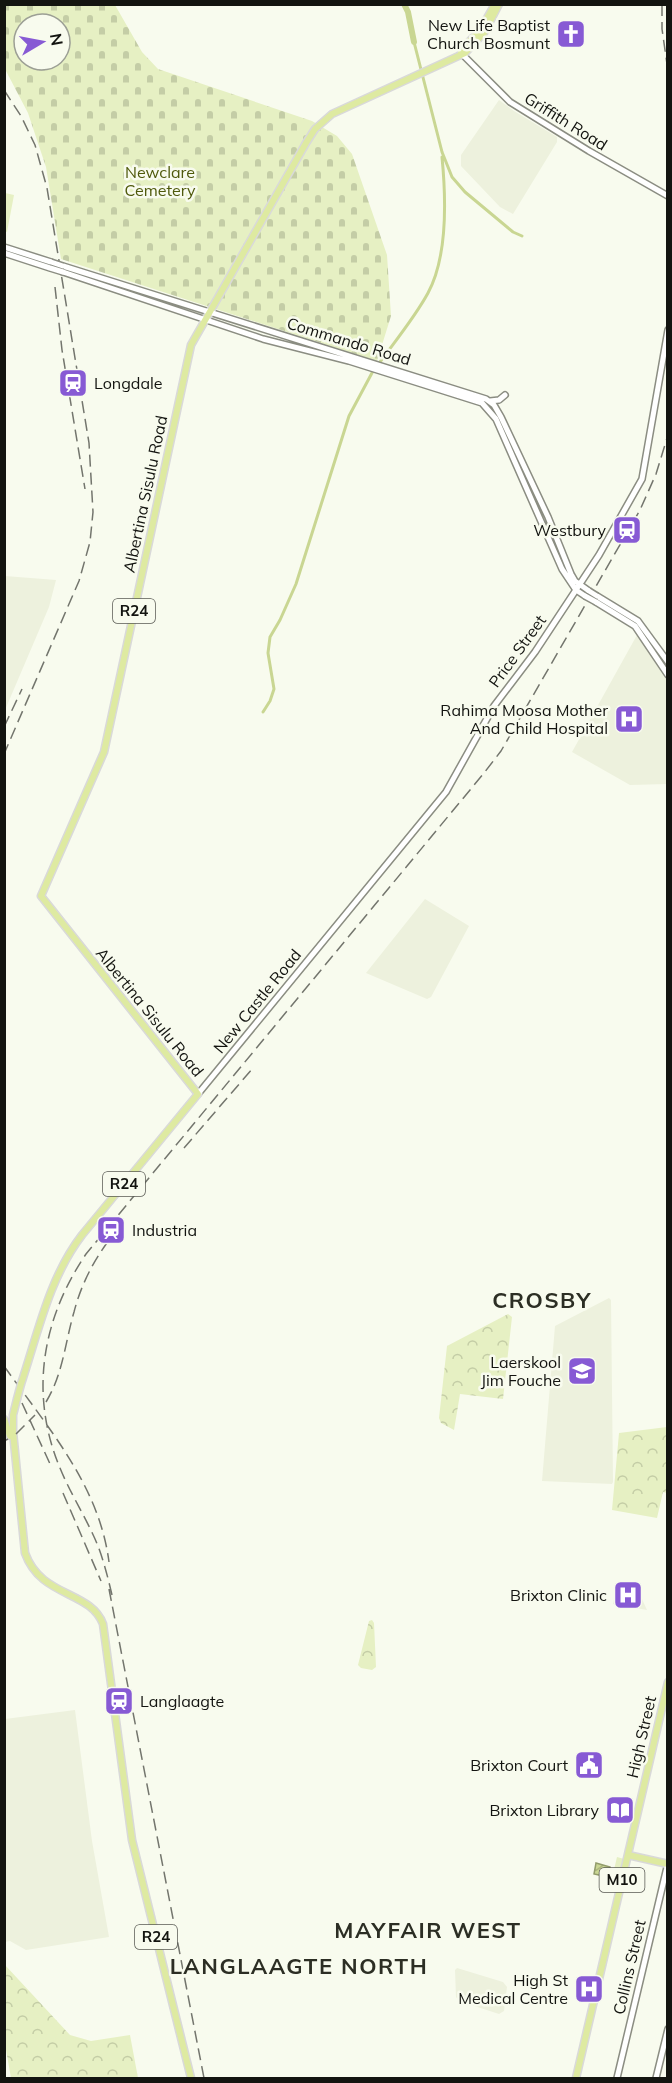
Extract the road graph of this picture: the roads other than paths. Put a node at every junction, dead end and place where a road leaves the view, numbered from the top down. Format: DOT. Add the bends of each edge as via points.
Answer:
graph roads {
  1 [pos="497,4"];
  2 [pos="461,53"];
  3 [pos="668,196"];
  4 [pos="4,247"];
  5 [pos="4,253"];
  6 [pos="51,265"];
  7 [pos="63,269"];
  8 [pos="209,312"];
  9 [pos="205,320"];
  10 [pos="668,330"];
  11 [pos="505,395"];
  12 [pos="490,402"];
  13 [pos="586,573"];
  14 [pos="571,574"];
  15 [pos="577,588"];
  16 [pos="596,599"];
  17 [pos="657,646"];
  18 [pos="665,648"];
  19 [pos="668,662"];
  20 [pos="668,675"];
  21 [pos="314,953"];
  22 [pos="198,1094"];
  23 [pos="16,1402"];
  24 [pos="6,1409"];
  25 [pos="4,1419"];
  26 [pos="17,1467"];
  27 [pos="668,1682"];
  28 [pos="668,1697"];
  29 [pos="630,1855"];
  30 [pos="667,1863"];
  31 [pos="668,2029"];
  32 [pos="191,2079"];
  33 [pos="578,2079"];
  34 [pos="617,2079"];
  35 [pos="656,2079"];
  1 -- 2 [label="main road, Albertina Sisulu Road / R24" via="479,40"];
  2 -- 3 [label="main road, Griffith Road" via="510,102"];
  2 -- 8 [label="main road, Albertina Sisulu Road / R24" via="322,121"];
  4 -- 6 [label="main road, Commando Road"];
  5 -- 6 [label="main road, Commando Road"];
  6 -- 7 [label="main road, Commando Road, bridge"];
  7 -- 8 [label="main road, Commando Road"];
  7 -- 9 [label="main road, Commando Road"];
  8 -- 9 [label="main road, Albertina Sisulu Road / R24"];
  8 -- 12 [label="main road, Commando Road" via="450,386"];
  9 -- 15 [label="main road, Commando Road" via="486,405 496,419 562,569"];
  9 -- 22 [label="main road, Albertina Sisulu Road / R24" via="189,352 104,752 41,896"];
  10 -- 13 [label="main road, Price Street" via="642,479"];
  11 -- 12 [label="main road"];
  12 -- 14 [label="main road" via="501,417"];
  13 -- 14 [label="main road" via="579,577"];
  13 -- 15 [label="main road, Price Street"];
  14 -- 15 [label="main road"];
  15 -- 16 [label="main road, bridge"];
  15 -- 21 [label="main road, Price Street" via="531,659 498,700 446,792"];
  16 -- 17 [label="main road" via="638,621"];
  16 -- 20 [label="main road" via="635,626"];
  17 -- 18 [label="main road"];
  17 -- 19 [label="main road"];
  21 -- 22 [label="main road, New Castle Road"];
  22 -- 23 [label="main road, Albertina Sisulu Road / R24, bridge" via="67,1256 52,1288"];
  23 -- 24 [label="main road"];
  23 -- 26 [label="main road, Albertina Sisulu Road / R24" via="12,1416"];
  25 -- 26 [label="main road"];
  26 -- 32 [label="main road, Albertina Sisulu Road / R24" via="25,1551 30,1564 54,1588 93,1608 103,1624 132,1840"];
  27 -- 29 [label="main road, High Street / M10"];
  28 -- 29 [label="main road, High Street / M10"];
  29 -- 30 [label="main road"];
  29 -- 33 [label="main road, High Street / M10"];
  30 -- 34 [label="main road, Collins Street"];
  31 -- 35 [label="main road"];
}
